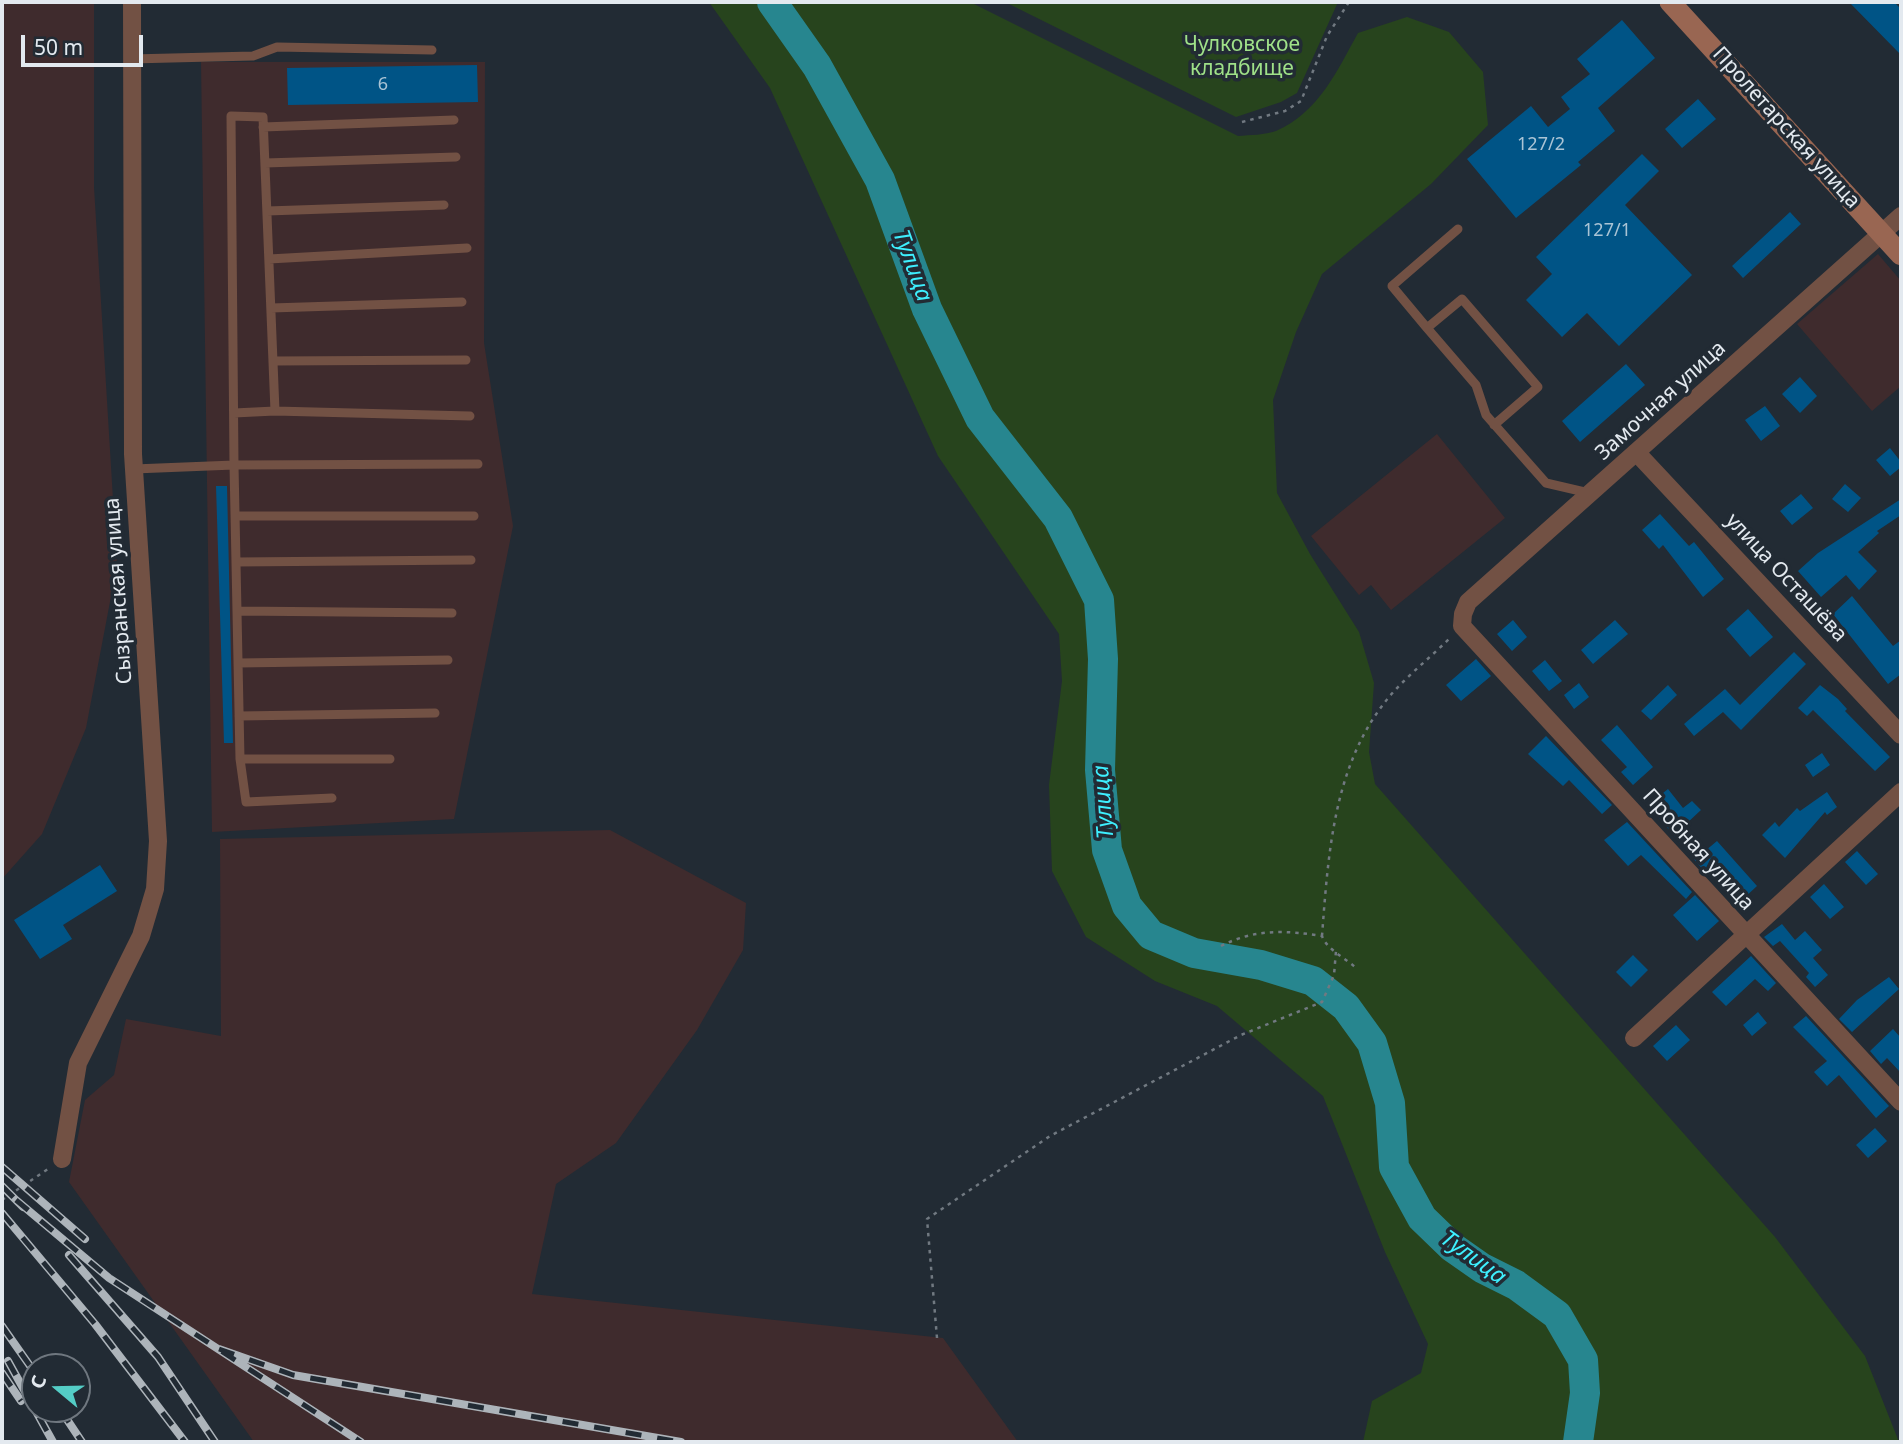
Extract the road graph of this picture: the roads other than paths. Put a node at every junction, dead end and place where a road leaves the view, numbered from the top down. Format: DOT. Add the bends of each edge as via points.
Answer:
graph roads {
  1 [pos="132,2"];
  2 [pos="1670,2"];
  3 [pos="432,50"];
  4 [pos="131,59"];
  5 [pos="454,120"];
  6 [pos="263,127"];
  7 [pos="456,157"];
  8 [pos="265,163"];
  9 [pos="444,205"];
  10 [pos="267,211"];
  11 [pos="1901,216"];
  12 [pos="1458,229"];
  13 [pos="1882,234"];
  14 [pos="467,248"];
  15 [pos="1901,255"];
  16 [pos="269,259"];
  17 [pos="462,302"];
  18 [pos="271,308"];
  19 [pos="1427,328"];
  20 [pos="466,360"];
  21 [pos="273,361"];
  22 [pos="275,411"];
  23 [pos="233,413"];
  24 [pos="470,416"];
  25 [pos="1494,425"];
  26 [pos="1637,453"];
  27 [pos="478,464"];
  28 [pos="234,465"];
  29 [pos="134,469"];
  30 [pos="1591,494"];
  31 [pos="235,516"];
  32 [pos="474,516"];
  33 [pos="471,560"];
  34 [pos="236,562"];
  35 [pos="237,611"];
  36 [pos="452,613"];
  37 [pos="1462,626"];
  38 [pos="448,660"];
  39 [pos="238,663"];
  40 [pos="435,713"];
  41 [pos="239,716"];
  42 [pos="1901,734"];
  43 [pos="390,759"];
  44 [pos="240,760"];
  45 [pos="1901,792"];
  46 [pos="332,798"];
  47 [pos="1745,935"];
  48 [pos="1634,1038"];
  49 [pos="1901,1102"];
  50 [pos="62,1159"];
  1 -- 4 [label="street, Сызранская улица"];
  2 -- 13 [label="street, Пролетарская улица"];
  3 -- 4 [label="lane" via="277,47 253,56"];
  4 -- 29 [label="street, Сызранская улица"];
  5 -- 6 [label="lane"];
  6 -- 8 [label="lane"];
  6 -- 23 [label="lane" via="263,117 231,116"];
  7 -- 8 [label="lane"];
  8 -- 10 [label="lane"];
  9 -- 10 [label="lane"];
  10 -- 16 [label="lane"];
  11 -- 13 [label="street, Замочная улица"];
  12 -- 19 [label="lane" via="1392,286"];
  13 -- 15 [label="street, Пролетарская улица"];
  13 -- 26 [label="street, Замочная улица"];
  14 -- 16 [label="lane"];
  16 -- 18 [label="lane"];
  17 -- 18 [label="lane"];
  18 -- 21 [label="lane"];
  19 -- 25 [label="lane" via="1476,386"];
  19 -- 25 [label="lane" via="1462,299 1538,387"];
  20 -- 21 [label="lane"];
  21 -- 22 [label="lane"];
  22 -- 23 [label="lane"];
  22 -- 24 [label="lane"];
  23 -- 28 [label="lane"];
  25 -- 30 [label="lane" via="1546,482"];
  26 -- 30 [label="street, Замочная улица"];
  26 -- 42 [label="street, улица Осташёва"];
  27 -- 28 [label="lane"];
  28 -- 29 [label="lane"];
  28 -- 31 [label="lane"];
  29 -- 50 [label="street, Сызранская улица" via="158,841 155,890 141,936 84,1045"];
  30 -- 37 [label="street, Замочная улица" via="1468,602"];
  31 -- 32 [label="lane"];
  31 -- 34 [label="lane"];
  33 -- 34 [label="lane"];
  34 -- 35 [label="lane"];
  35 -- 36 [label="lane"];
  35 -- 39 [label="lane"];
  37 -- 47 [label="street, Пробная улица"];
  38 -- 39 [label="lane"];
  39 -- 41 [label="lane"];
  40 -- 41 [label="lane"];
  41 -- 44 [label="lane"];
  43 -- 44 [label="lane"];
  44 -- 46 [label="lane" via="246,802"];
  45 -- 47 [label="street"];
  47 -- 48 [label="street"];
  47 -- 49 [label="street, Пробная улица"];
}
